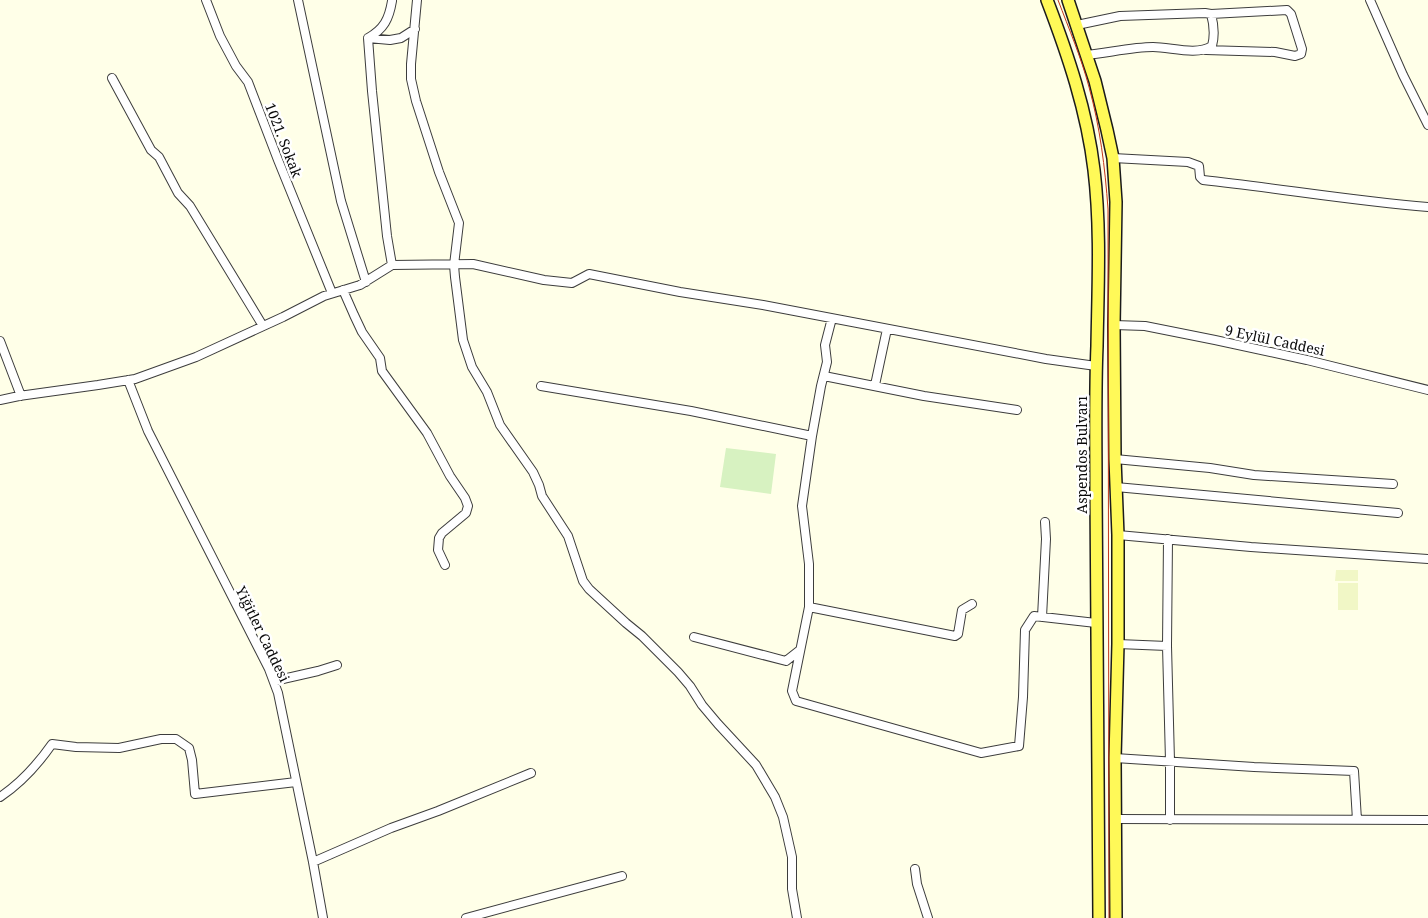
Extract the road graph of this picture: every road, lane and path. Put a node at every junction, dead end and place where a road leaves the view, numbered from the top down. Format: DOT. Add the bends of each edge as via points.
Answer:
graph roads {
  1 [pos="206,0"];
  2 [pos="298,0"];
  3 [pos="417,0"];
  4 [pos="1047,0"];
  5 [pos="1068,0"];
  6 [pos="1370,0"];
  7 [pos="392,1"];
  8 [pos="1211,14"];
  9 [pos="1077,25"];
  10 [pos="414,29"];
  11 [pos="368,38"];
  12 [pos="1206,50"];
  13 [pos="1086,55"];
  14 [pos="112,78"];
  15 [pos="1428,125"];
  16 [pos="1113,158"];
  17 [pos="1428,207"];
  18 [pos="454,265"];
  19 [pos="392,266"];
  20 [pos="366,282"];
  21 [pos="343,290"];
  22 [pos="332,293"];
  23 [pos="832,318"];
  24 [pos="1114,325"];
  25 [pos="263,326"];
  26 [pos="887,329"];
  27 [pos="0,341"];
  28 [pos="1096,366"];
  29 [pos="824,376"];
  30 [pos="128,380"];
  31 [pos="875,385"];
  32 [pos="541,386"];
  33 [pos="1428,390"];
  34 [pos="21,396"];
  35 [pos="0,400"];
  36 [pos="1017,410"];
  37 [pos="812,436"];
  38 [pos="1115,459"];
  39 [pos="1393,484"];
  40 [pos="1116,487"];
  41 [pos="1398,513"];
  42 [pos="1045,522"];
  43 [pos="1118,535"];
  44 [pos="1168,539"];
  45 [pos="1428,559"];
  46 [pos="445,565"];
  47 [pos="972,604"];
  48 [pos="809,607"];
  49 [pos="1042,617"];
  50 [pos="1096,623"];
  51 [pos="694,637"];
  52 [pos="1118,644"];
  53 [pos="1167,646"];
  54 [pos="800,650"];
  55 [pos="337,665"];
  56 [pos="274,681"];
  57 [pos="1115,758"];
  58 [pos="1170,761"];
  59 [pos="531,773"];
  60 [pos="296,782"];
  61 [pos="0,797"];
  62 [pos="1115,820"];
  63 [pos="1170,820"];
  64 [pos="1357,820"];
  65 [pos="1428,820"];
  66 [pos="313,862"];
  67 [pos="915,868"];
  68 [pos="622,876"];
  69 [pos="323,918"];
  70 [pos="466,918"];
  71 [pos="797,918"];
  72 [pos="928,918"];
  73 [pos="1100,918"];
  74 [pos="1116,918"];
  1 -- 22 [label="street, 1021. Sokak" via="220,36 248,82"];
  2 -- 20 [label="street" via="341,201"];
  3 -- 10 [label="street"];
  4 -- 28 [label="main road, Aspendos Bulvarı" via="1076,84 1094,168 1098,211"];
  5 -- 9 [label="main road"];
  6 -- 15 [label="street"];
  7 -- 11 [label="street" via="385,25"];
  8 -- 9 [label="street" via="1120,16"];
  8 -- 12 [label="street" via="1214,39"];
  8 -- 12 [label="street" via="1287,10 1302,49 1301,54 1295,56 1275,52"];
  9 -- 13 [label="main road"];
  10 -- 11 [label="street" via="401,38"];
  10 -- 18 [label="street" via="411,80 439,172 459,223"];
  11 -- 19 [label="street"];
  12 -- 13 [label="street" via="1152,47"];
  13 -- 16 [label="main road"];
  14 -- 25 [label="street" via="178,193 190,206"];
  16 -- 17 [label="street" via="1188,162 1199,166 1203,180"];
  16 -- 24 [label="main road" via="1116,202"];
  18 -- 19 [label="street"];
  18 -- 23 [label="street" via="473,264 544,280 572,282 589,274"];
  18 -- 71 [label="street" via="464,340 472,367 487,392 500,426 533,472 542,496 568,536 584,581 690,686 702,706 756,765 780,806 792,857 792,889"];
  19 -- 20 [label="street"];
  20 -- 21 [label="street"];
  21 -- 22 [label="street"];
  21 -- 46 [label="street" via="362,332 380,358 382,371 427,433 468,506 466,513 438,538 438,550"];
  22 -- 25 [label="street"];
  23 -- 26 [label="street"];
  23 -- 29 [label="street" via="825,345 827,362"];
  24 -- 33 [label="street, 9 Eylül Caddesi" via="1145,326 1215,340"];
  24 -- 38 [label="main road"];
  25 -- 30 [label="street" via="196,357"];
  26 -- 28 [label="street"];
  26 -- 31 [label="street"];
  27 -- 34 [label="street"];
  28 -- 50 [label="main road, Aspendos Bulvarı"];
  29 -- 31 [label="street"];
  29 -- 37 [label="street"];
  30 -- 34 [label="street"];
  30 -- 56 [label="street, Yiğitler Caddesi" via="148,431"];
  31 -- 36 [label="street"];
  32 -- 37 [label="street" via="691,411"];
  34 -- 35 [label="street"];
  37 -- 48 [label="street" via="802,506 809,564"];
  38 -- 39 [label="street" via="1254,475"];
  38 -- 40 [label="main road"];
  40 -- 41 [label="street"];
  40 -- 43 [label="main road"];
  42 -- 49 [label="street"];
  43 -- 44 [label="street"];
  43 -- 52 [label="main road"];
  44 -- 45 [label="street"];
  44 -- 53 [label="street"];
  47 -- 48 [label="street" via="962,610 955,636"];
  48 -- 54 [label="street"];
  49 -- 50 [label="street"];
  49 -- 54 [label="street" via="1034,616 1025,630 1019,746 981,753 796,701 792,691"];
  50 -- 73 [label="main road, Aspendos Bulvarı"];
  51 -- 54 [label="street" via="786,661"];
  52 -- 53 [label="street"];
  52 -- 57 [label="main road"];
  53 -- 58 [label="street"];
  55 -- 56 [label="street"];
  56 -- 60 [label="street, Yiğitler Caddesi"];
  57 -- 58 [label="street"];
  57 -- 62 [label="main road"];
  58 -- 63 [label="street"];
  58 -- 64 [label="street" via="1354,771"];
  59 -- 66 [label="street"];
  60 -- 61 [label="street" via="195,794 189,748 176,739 119,748 52,744 14,788"];
  60 -- 66 [label="street, Yiğitler Caddesi"];
  62 -- 63 [label="street"];
  62 -- 74 [label="main road"];
  63 -- 64 [label="street"];
  64 -- 65 [label="street"];
  66 -- 69 [label="street, Yiğitler Caddesi"];
  67 -- 72 [label="street"];
  68 -- 70 [label="street"];
}
